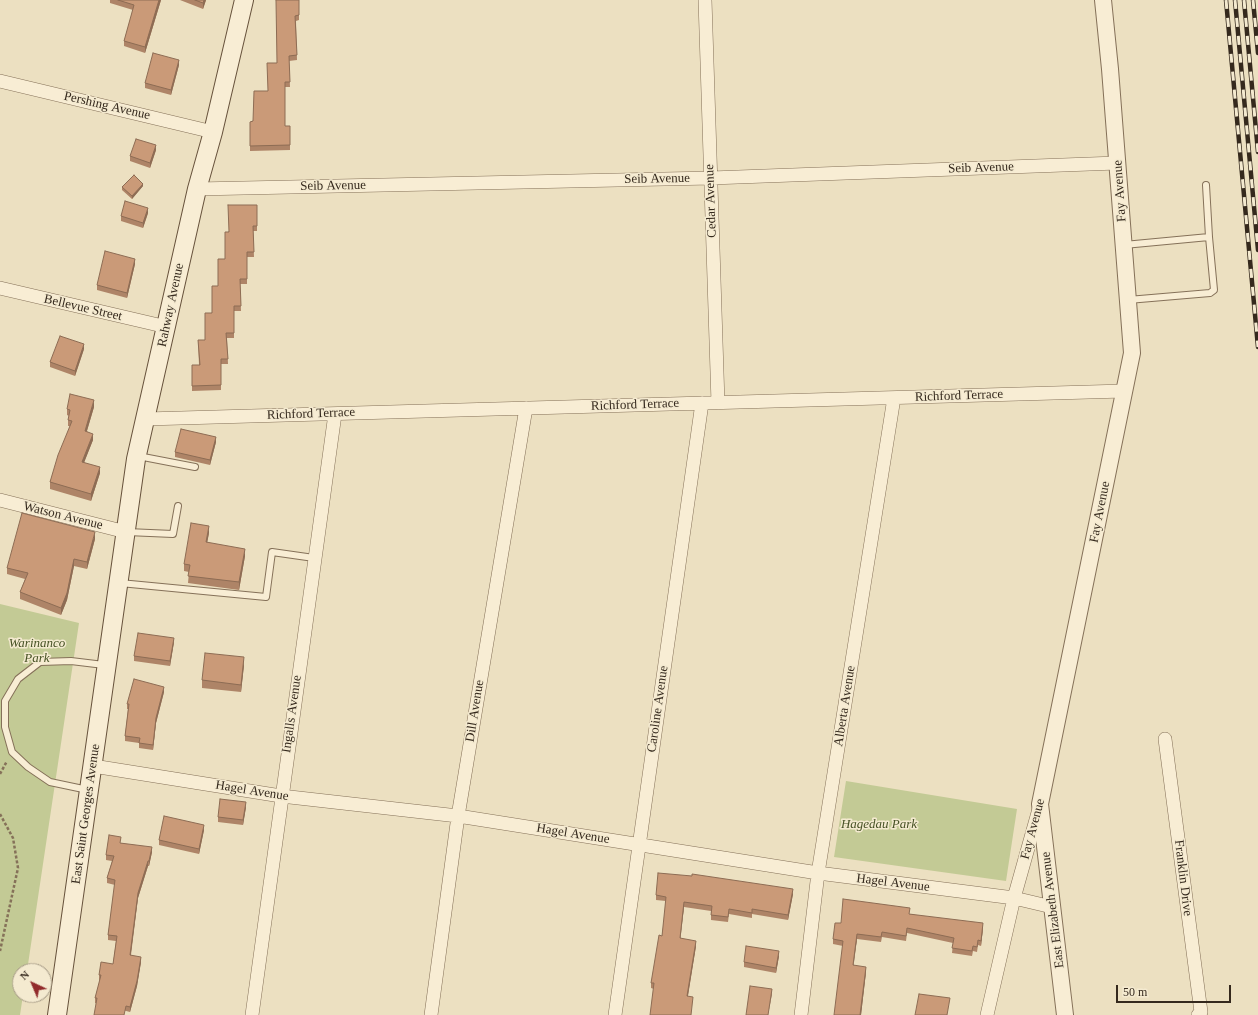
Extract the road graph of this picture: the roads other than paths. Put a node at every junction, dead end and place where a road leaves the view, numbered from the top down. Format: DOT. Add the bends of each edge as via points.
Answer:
graph roads {
  1 [pos="244,0"];
  2 [pos="705,0"];
  3 [pos="1103,0"];
  4 [pos="0,80"];
  5 [pos="213,132"];
  6 [pos="1117,163"];
  7 [pos="711,178"];
  8 [pos="1206,185"];
  9 [pos="197,189"];
  10 [pos="1209,237"];
  11 [pos="1124,245"];
  12 [pos="0,288"];
  13 [pos="1128,300"];
  14 [pos="167,327"];
  15 [pos="1124,391"];
  16 [pos="894,398"];
  17 [pos="702,403"];
  18 [pos="718,403"];
  19 [pos="526,408"];
  20 [pos="335,414"];
  21 [pos="146,419"];
  22 [pos="137,456"];
  23 [pos="195,467"];
  24 [pos="0,500"];
  25 [pos="178,506"];
  26 [pos="126,532"];
  27 [pos="314,558"];
  28 [pos="119,583"];
  29 [pos="113,613"];
  30 [pos="107,666"];
  31 [pos="1165,739"];
  32 [pos="93,766"];
  33 [pos="89,790"];
  34 [pos="281,796"];
  35 [pos="1040,804"];
  36 [pos="458,816"];
  37 [pos="639,845"];
  38 [pos="818,873"];
  39 [pos="1014,898"];
  40 [pos="1052,907"];
  41 [pos="57,1015"];
  42 [pos="252,1015"];
  43 [pos="431,1015"];
  44 [pos="615,1015"];
  45 [pos="801,1015"];
  46 [pos="987,1015"];
  47 [pos="1065,1015"];
  48 [pos="1198,1015"];
  1 -- 5 [label="main road, Rahway Avenue"];
  2 -- 7 [label="street, Cedar Avenue"];
  3 -- 6 [label="street, Fay Avenue"];
  4 -- 5 [label="street, Pershing Avenue"];
  5 -- 9 [label="main road, Rahway Avenue"];
  6 -- 7 [label="street, Seib Avenue"];
  6 -- 11 [label="street, Fay Avenue"];
  7 -- 9 [label="street, Seib Avenue"];
  7 -- 18 [label="street, Cedar Avenue"];
  8 -- 10 [label="lane"];
  9 -- 14 [label="main road, Rahway Avenue"];
  10 -- 11 [label="lane"];
  10 -- 13 [label="lane" via="1214,290"];
  11 -- 13 [label="street, Fay Avenue"];
  12 -- 14 [label="street, Bellevue Street"];
  13 -- 15 [label="street, Fay Avenue" via="1132,353"];
  14 -- 21 [label="main road, Rahway Avenue"];
  15 -- 16 [label="street, Richford Terrace"];
  15 -- 35 [label="street, Fay Avenue"];
  16 -- 18 [label="street, Richford Terrace"];
  16 -- 38 [label="street, Alberta Avenue"];
  17 -- 18 [label="street, Richford Terrace"];
  17 -- 19 [label="street, Richford Terrace"];
  17 -- 37 [label="street, Caroline Avenue"];
  19 -- 20 [label="street, Richford Terrace"];
  19 -- 36 [label="street, Dill Avenue"];
  20 -- 21 [label="street, Richford Terrace"];
  20 -- 27 [label="street, Ingalls Avenue"];
  21 -- 22 [label="main road, Rahway Avenue"];
  22 -- 23 [label="lane"];
  22 -- 26 [label="main road, Rahway Avenue"];
  24 -- 26 [label="street, Watson Avenue"];
  25 -- 26 [label="lane" via="173,534"];
  26 -- 28 [label="main road, Rahway Avenue"];
  27 -- 28 [label="lane" via="272,552 266,597"];
  27 -- 34 [label="street, Ingalls Avenue"];
  28 -- 29 [label="main road, Rahway Avenue"];
  29 -- 30 [label="main road, East Saint Georges Avenue"];
  30 -- 32 [label="main road, East Saint Georges Avenue"];
  30 -- 33 [label="lane" via="71,661 40,662 18,679 5,701 5,727 12,752 50,782"];
  31 -- 48 [label="street, Franklin Drive" via="1201,1012"];
  32 -- 33 [label="main road, East Saint Georges Avenue"];
  32 -- 34 [label="street, Hagel Avenue"];
  33 -- 41 [label="main road, East Saint Georges Avenue"];
  34 -- 36 [label="street, Hagel Avenue"];
  34 -- 42 [label="street, Ingalls Avenue"];
  35 -- 39 [label="street, Fay Avenue"];
  35 -- 40 [label="street, East Elizabeth Avenue"];
  36 -- 37 [label="street, Hagel Avenue"];
  36 -- 43 [label="street, Dill Avenue"];
  37 -- 38 [label="street, Hagel Avenue"];
  37 -- 44 [label="street, Caroline Avenue"];
  38 -- 39 [label="street, Hagel Avenue"];
  38 -- 45 [label="street, Alberta Avenue"];
  39 -- 40 [label="street, Hagel Avenue"];
  39 -- 46 [label="street, Fay Avenue"];
  40 -- 47 [label="street, East Elizabeth Avenue"];
}
